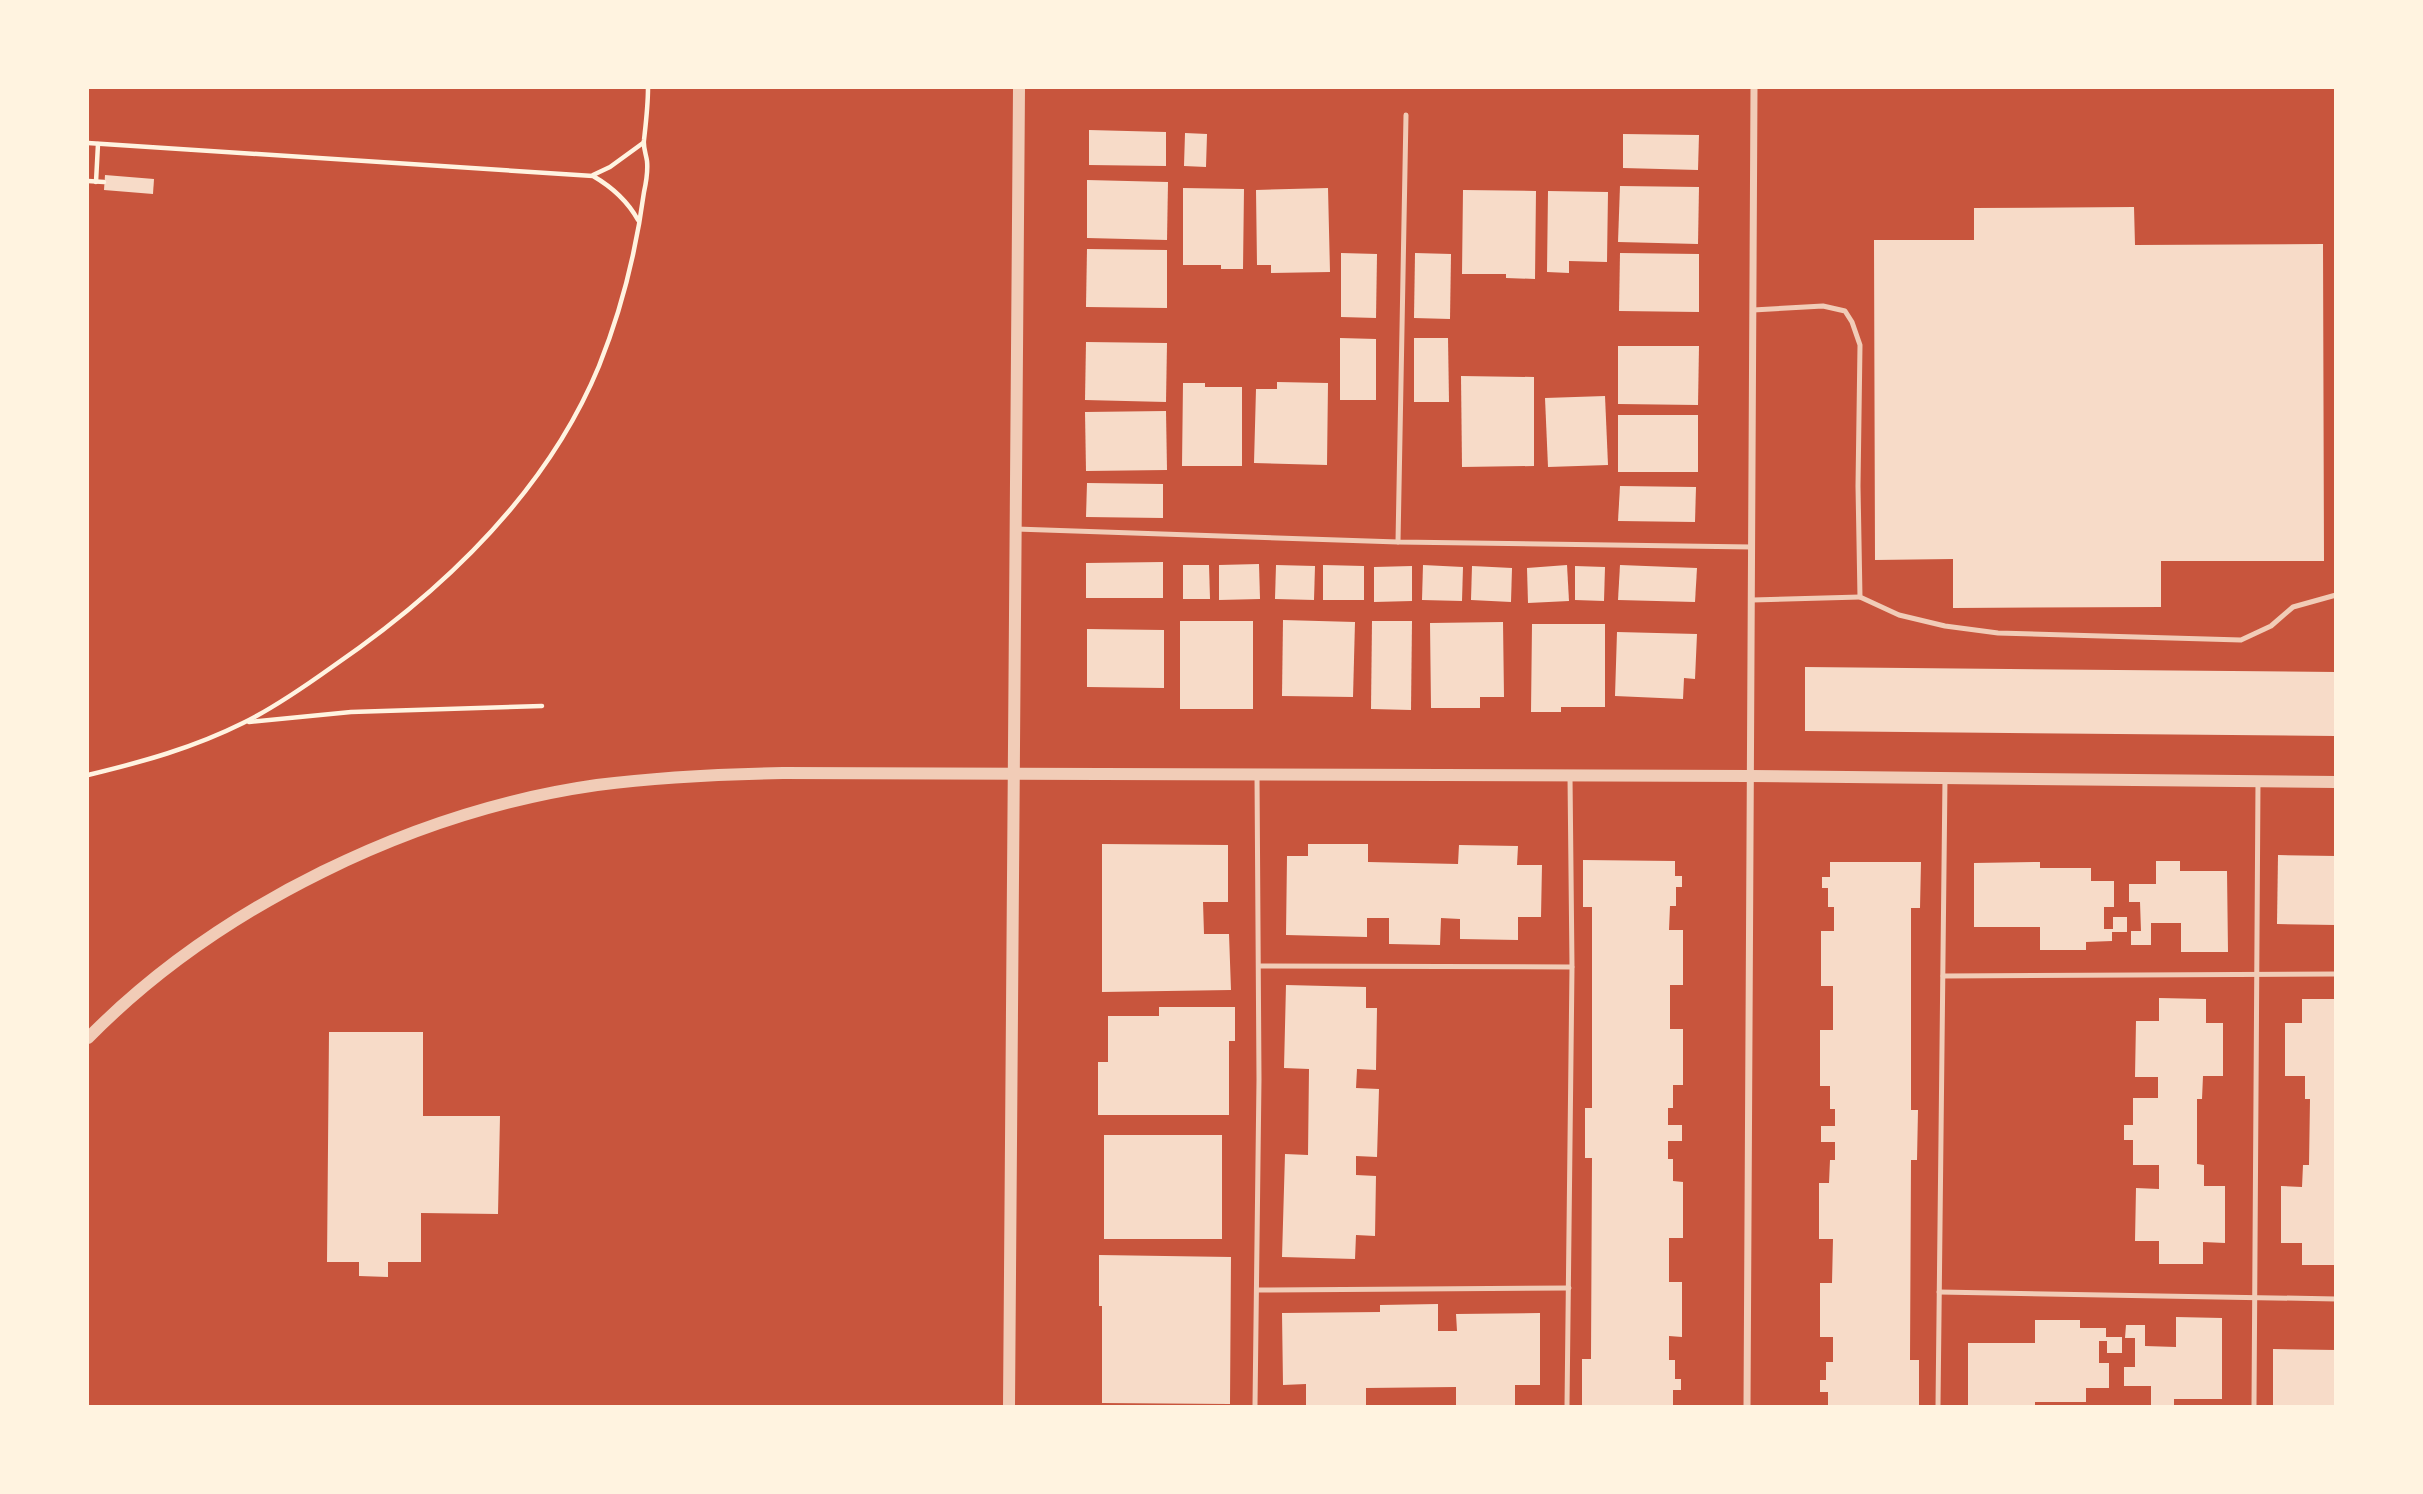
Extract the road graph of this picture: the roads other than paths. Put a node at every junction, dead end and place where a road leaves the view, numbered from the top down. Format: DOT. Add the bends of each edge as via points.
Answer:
graph roads {
  1 [pos="1019,88"];
  2 [pos="1754,88"];
  3 [pos="1406,115"];
  4 [pos="1753,310"];
  5 [pos="1016,529"];
  6 [pos="1398,542"];
  7 [pos="1752,547"];
  8 [pos="2336,595"];
  9 [pos="1860,597"];
  10 [pos="1752,600"];
  11 [pos="1015,774"];
  12 [pos="1257,775"];
  13 [pos="1570,776"];
  14 [pos="1750,776"];
  15 [pos="1945,778"];
  16 [pos="2258,781"];
  17 [pos="2336,782"];
  18 [pos="1259,965"];
  19 [pos="1572,967"];
  20 [pos="2336,974"];
  21 [pos="2255,975"];
  22 [pos="1943,976"];
  23 [pos="88,1038"];
  24 [pos="1569,1288"];
  25 [pos="1257,1290"];
  26 [pos="1939,1292"];
  27 [pos="2254,1299"];
  28 [pos="2336,1299"];
  29 [pos="1009,1406"];
  30 [pos="1255,1406"];
  31 [pos="1567,1406"];
  32 [pos="1747,1406"];
  33 [pos="1938,1406"];
  34 [pos="2254,1406"];
  1 -- 5 [label="street"];
  2 -- 4 [label="street"];
  3 -- 6 [label="lane"];
  4 -- 7 [label="street"];
  4 -- 9 [label="lane" via="1823,306 1844,311 1852,322 1860,345"];
  5 -- 6 [label="lane"];
  5 -- 11 [label="street"];
  6 -- 7 [label="lane"];
  7 -- 10 [label="street"];
  8 -- 9 [label="lane" via="2293,607 2271,626 2241,640 1998,633 1899,615"];
  9 -- 10 [label="lane"];
  10 -- 14 [label="street"];
  11 -- 12 [label="street"];
  11 -- 23 [label="street" via="715,774 596,786 462,817 389,843 257,908 152,981"];
  11 -- 29 [label="street"];
  12 -- 13 [label="street"];
  12 -- 18 [label="lane"];
  13 -- 14 [label="street"];
  13 -- 19 [label="lane"];
  14 -- 15 [label="street"];
  14 -- 32 [label="street"];
  15 -- 16 [label="street"];
  15 -- 22 [label="lane"];
  16 -- 17 [label="street"];
  16 -- 21 [label="lane"];
  18 -- 19 [label="lane"];
  18 -- 25 [label="lane"];
  19 -- 24 [label="lane"];
  20 -- 21 [label="lane"];
  21 -- 22 [label="lane"];
  21 -- 27 [label="lane"];
  22 -- 26 [label="lane"];
  24 -- 25 [label="lane"];
  24 -- 31 [label="lane"];
  25 -- 30 [label="lane"];
  26 -- 27 [label="lane"];
  26 -- 33 [label="lane"];
  27 -- 28 [label="lane"];
  27 -- 34 [label="lane"];
}
